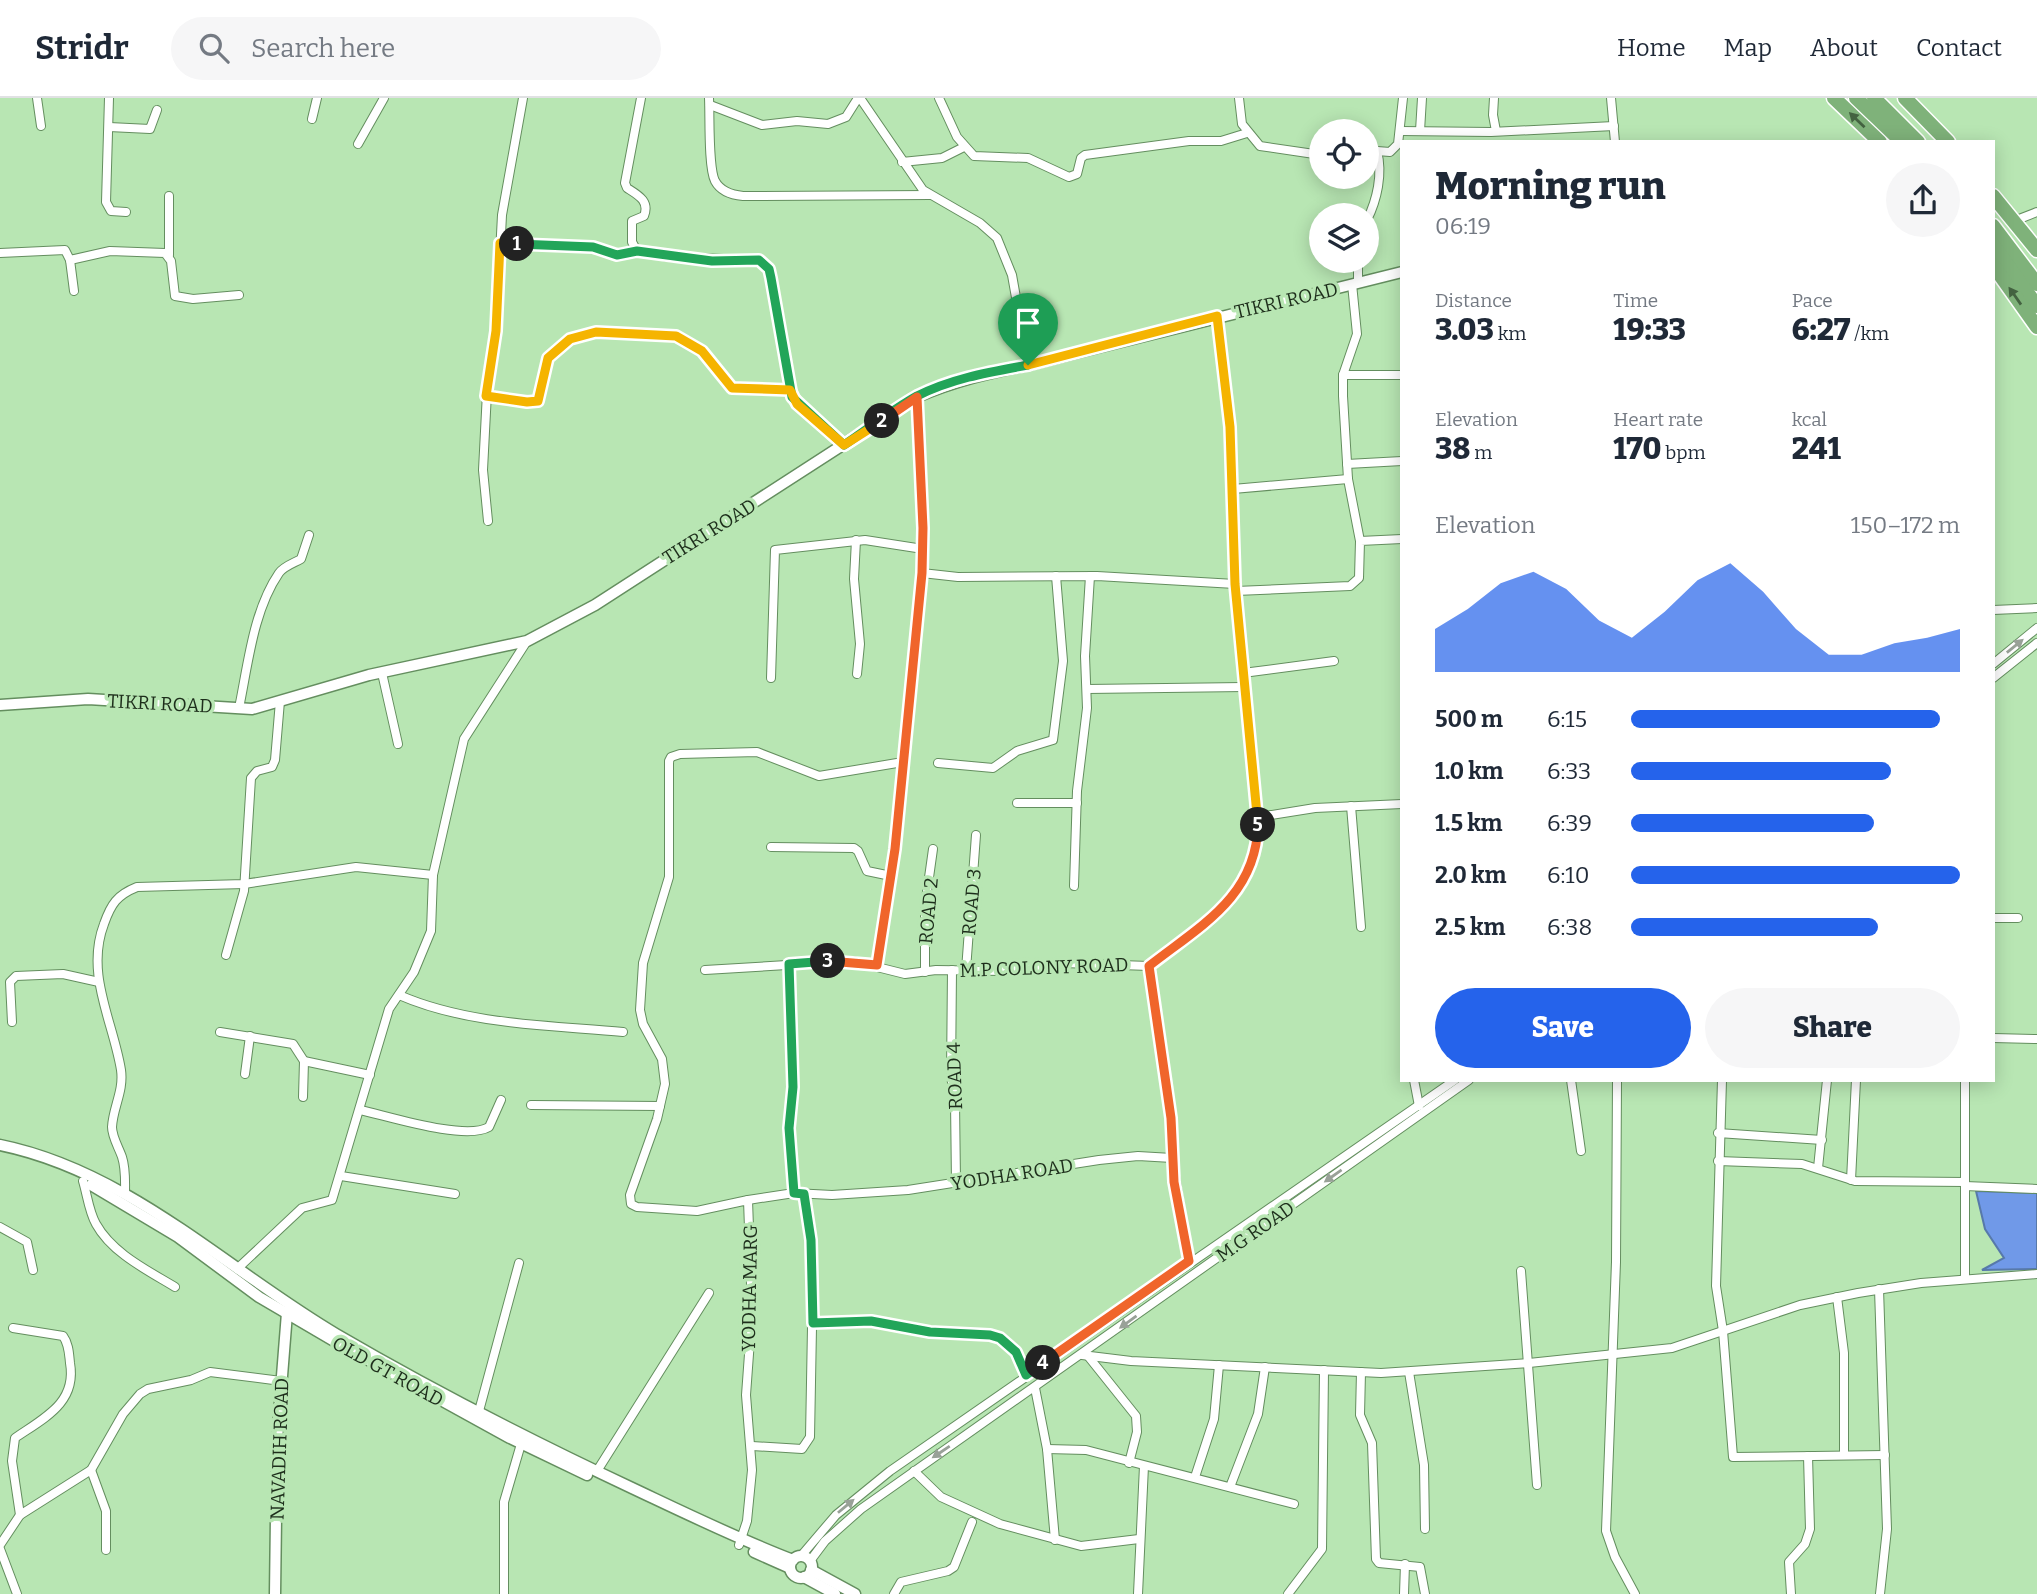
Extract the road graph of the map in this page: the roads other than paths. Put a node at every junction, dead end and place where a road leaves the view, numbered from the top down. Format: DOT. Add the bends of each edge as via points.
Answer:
graph roads {
  1 [pos="37,98"];
  2 [pos="109,98"];
  3 [pos="317,98"];
  4 [pos="384,98"];
  5 [pos="523,98"];
  6 [pos="642,98"];
  7 [pos="859,98"];
  8 [pos="939,98"];
  9 [pos="1239,98"];
  10 [pos="1402,98"];
  11 [pos="1422,98"];
  12 [pos="1494,98"];
  13 [pos="1611,98"];
  14 [pos="1834,98"];
  15 [pos="1856,98"];
  16 [pos="1874,98"];
  17 [pos="1905,98"];
  18 [pos="709,101"];
  19 [pos="157,110"];
  20 [pos="312,119"];
  21 [pos="41,126"];
  22 [pos="1614,126"];
  23 [pos="109,127"];
  24 [pos="1400,131"];
  25 [pos="1420,131"];
  26 [pos="1496,131"];
  27 [pos="1247,134"];
  28 [pos="1615,140"];
  29 [pos="1878,140"];
  30 [pos="1900,140"];
  31 [pos="1916,140"];
  32 [pos="1946,140"];
  33 [pos="358,144"];
  34 [pos="964,148"];
  35 [pos="1379,151"];
  36 [pos="1309,154"];
  37 [pos="902,162"];
  38 [pos="930,195"];
  39 [pos="169,196"];
  40 [pos="1995,198"];
  41 [pos="126,212"];
  42 [pos="2037,212"];
  43 [pos="2014,221"];
  44 [pos="1995,229"];
  45 [pos="500,243"];
  46 [pos="1995,248"];
  47 [pos="2037,250"];
  48 [pos="637,251"];
  49 [pos="0,253"];
  50 [pos="169,256"];
  51 [pos="70,260"];
  52 [pos="1995,268"];
  53 [pos="1356,273"];
  54 [pos="1400,273"];
  55 [pos="1355,284"];
  56 [pos="2037,284"];
  57 [pos="74,291"];
  58 [pos="239,295"];
  59 [pos="2037,306"];
  60 [pos="1217,316"];
  61 [pos="2037,327"];
  62 [pos="1028,365"];
  63 [pos="1400,374"];
  64 [pos="1343,375"];
  65 [pos="790,390"];
  66 [pos="486,396"];
  67 [pos="917,397"];
  68 [pos="844,445"];
  69 [pos="1400,461"];
  70 [pos="1347,464"];
  71 [pos="1348,479"];
  72 [pos="1233,489"];
  73 [pos="488,521"];
  74 [pos="309,535"];
  75 [pos="1400,539"];
  76 [pos="856,540"];
  77 [pos="1360,541"];
  78 [pos="923,549"];
  79 [pos="922,573"];
  80 [pos="1056,576"];
  81 [pos="1090,576"];
  82 [pos="1235,588"];
  83 [pos="2037,608"];
  84 [pos="1995,610"];
  85 [pos="2037,628"];
  86 [pos="527,641"];
  87 [pos="2037,643"];
  88 [pos="1334,660"];
  89 [pos="1995,662"];
  90 [pos="382,673"];
  91 [pos="1243,673"];
  92 [pos="857,674"];
  93 [pos="1995,676"];
  94 [pos="771,678"];
  95 [pos="1244,687"];
  96 [pos="1087,689"];
  97 [pos="280,701"];
  98 [pos="0,705"];
  99 [pos="239,708"];
  100 [pos="398,744"];
  101 [pos="903,762"];
  102 [pos="938,763"];
  103 [pos="1017,803"];
  104 [pos="1077,803"];
  105 [pos="1400,804"];
  106 [pos="1351,806"];
  107 [pos="1259,817"];
  108 [pos="976,835"];
  109 [pos="771,846"];
  110 [pos="933,849"];
  111 [pos="433,875"];
  112 [pos="891,876"];
  113 [pos="244,884"];
  114 [pos="1074,886"];
  115 [pos="1995,918"];
  116 [pos="2018,918"];
  117 [pos="1361,927"];
  118 [pos="226,956"];
  119 [pos="789,964"];
  120 [pos="877,965"];
  121 [pos="1149,966"];
  122 [pos="705,970"];
  123 [pos="953,970"];
  124 [pos="966,970"];
  125 [pos="925,972"];
  126 [pos="99,982"];
  127 [pos="399,995"];
  128 [pos="12,1022"];
  129 [pos="220,1032"];
  130 [pos="623,1032"];
  131 [pos="250,1036"];
  132 [pos="1995,1038"];
  133 [pos="2037,1039"];
  134 [pos="303,1061"];
  135 [pos="246,1074"];
  136 [pos="370,1075"];
  137 [pos="1414,1082"];
  138 [pos="1452,1082"];
  139 [pos="1466,1082"];
  140 [pos="1571,1082"];
  141 [pos="1616,1082"];
  142 [pos="1721,1082"];
  143 [pos="1827,1082"];
  144 [pos="1856,1082"];
  145 [pos="1965,1082"];
  146 [pos="303,1097"];
  147 [pos="501,1100"];
  148 [pos="531,1105"];
  149 [pos="660,1106"];
  150 [pos="1419,1106"];
  151 [pos="360,1110"];
  152 [pos="1718,1133"];
  153 [pos="1822,1140"];
  154 [pos="0,1145"];
  155 [pos="1581,1151"];
  156 [pos="0,1152"];
  157 [pos="1172,1158"];
  158 [pos="1718,1161"];
  159 [pos="1818,1168"];
  160 [pos="341,1176"];
  161 [pos="1851,1180"];
  162 [pos="83,1181"];
  163 [pos="956,1182"];
  164 [pos="1965,1184"];
  165 [pos="2037,1189"];
  166 [pos="794,1193"];
  167 [pos="125,1194"];
  168 [pos="456,1194"];
  169 [pos="804,1194"];
  170 [pos="748,1200"];
  171 [pos="0,1227"];
  172 [pos="1189,1261"];
  173 [pos="519,1264"];
  174 [pos="237,1269"];
  175 [pos="33,1270"];
  176 [pos="1521,1270"];
  177 [pos="2037,1273"];
  178 [pos="1965,1279"];
  179 [pos="174,1287"];
  180 [pos="1879,1289"];
  181 [pos="709,1293"];
  182 [pos="1837,1297"];
  183 [pos="289,1309"];
  184 [pos="813,1323"];
  185 [pos="13,1328"];
  186 [pos="1723,1331"];
  187 [pos="1085,1355"];
  188 [pos="1612,1355"];
  189 [pos="1529,1363"];
  190 [pos="1219,1365"];
  191 [pos="1265,1367"];
  192 [pos="1324,1370"];
  193 [pos="1361,1372"];
  194 [pos="1409,1372"];
  195 [pos="1026,1375"];
  196 [pos="282,1381"];
  197 [pos="1035,1388"];
  198 [pos="479,1411"];
  199 [pos="521,1444"];
  200 [pos="752,1446"];
  201 [pos="1047,1449"];
  202 [pos="1844,1454"];
  203 [pos="1885,1455"];
  204 [pos="1808,1456"];
  205 [pos="1129,1463"];
  206 [pos="1144,1466"];
  207 [pos="91,1470"];
  208 [pos="597,1471"];
  209 [pos="914,1471"];
  210 [pos="1195,1477"];
  211 [pos="1537,1485"];
  212 [pos="1230,1487"];
  213 [pos="1294,1504"];
  214 [pos="20,1515"];
  215 [pos="972,1522"];
  216 [pos="1425,1529"];
  217 [pos="1139,1539"];
  218 [pos="1055,1540"];
  219 [pos="740,1542"];
  220 [pos="0,1547"];
  221 [pos="106,1550"];
  222 [pos="1405,1564"];
  223 [pos="801,1565"];
  224 [pos="17,1594"];
  225 [pos="275,1594"];
  226 [pos="504,1594"];
  227 [pos="835,1594"];
  228 [pos="855,1594"];
  229 [pos="894,1594"];
  230 [pos="1138,1594"];
  231 [pos="1288,1594"];
  232 [pos="1404,1594"];
  233 [pos="1425,1594"];
  234 [pos="1635,1594"];
  235 [pos="1791,1594"];
  236 [pos="1880,1594"];
  1 -- 21 [label="street"];
  2 -- 23 [label="street"];
  3 -- 20 [label="street"];
  4 -- 33 [label="street"];
  5 -- 45 [label="street"];
  6 -- 48 [label="street" via="625,183 640,195 646,208 644,216 632,221"];
  7 -- 18 [label="street" via="846,117 828,124 762,125"];
  7 -- 37 [label="street"];
  8 -- 34 [label="street"];
  9 -- 27 [label="street" via="1241,124"];
  10 -- 24 [label="street"];
  11 -- 25 [label="street"];
  12 -- 26 [label="street"];
  13 -- 22 [label="street"];
  29 -- 14 [label="highway, one-way"];
  15 -- 30 [label="highway"];
  16 -- 31 [label="highway"];
  17 -- 32 [label="highway"];
  18 -- 38 [label="street" via="715,180 732,194"];
  19 -- 23 [label="street" via="150,129"];
  22 -- 26 [label="street"];
  22 -- 28 [label="street"];
  23 -- 41 [label="street" via="106,202 111,211"];
  24 -- 25 [label="street"];
  24 -- 35 [label="street" via="1396,149"];
  25 -- 26 [label="street"];
  27 -- 34 [label="street" via="1222,141 1085,155 1077,174 1069,177 1028,158 980,159"];
  27 -- 36 [label="street" via="1267,149"];
  34 -- 37 [label="street" via="942,158"];
  37 -- 38 [label="street"];
  38 -- 62 [label="street" via="997,238 1012,275"];
  39 -- 50 [label="street"];
  40 -- 43 [label="highway"];
  42 -- 43 [label="street"];
  43 -- 47 [label="highway"];
  44 -- 56 [label="highway"];
  45 -- 48 [label="street" via="593,247 617,255"];
  45 -- 66 [label="street" via="496,331"];
  46 -- 59 [label="highway"];
  48 -- 65 [label="street" via="765,264"];
  49 -- 51 [label="street" via="62,249"];
  50 -- 51 [label="street" via="110,251"];
  50 -- 58 [label="street" via="176,296"];
  51 -- 57 [label="street"];
  61 -- 52 [label="highway, one-way"];
  53 -- 55 [label="street"];
  54 -- 55 [label="main road, TIKRI ROAD"];
  55 -- 60 [label="main road, TIKRI ROAD"];
  55 -- 64 [label="street" via="1357,334"];
  60 -- 62 [label="main road, TIKRI ROAD"];
  60 -- 72 [label="street"];
  62 -- 67 [label="main road, TIKRI ROAD" via="965,377"];
  63 -- 64 [label="street"];
  64 -- 70 [label="street"];
  65 -- 66 [label="street" via="732,388 702,351 670,334 596,332 570,339 548,358 538,401"];
  65 -- 68 [label="street" via="797,404"];
  66 -- 73 [label="street" via="483,470"];
  67 -- 68 [label="main road, TIKRI ROAD"];
  67 -- 78 [label="street"];
  68 -- 86 [label="main road, TIKRI ROAD" via="595,605"];
  69 -- 70 [label="street"];
  70 -- 71 [label="street"];
  71 -- 72 [label="street"];
  71 -- 77 [label="street"];
  72 -- 82 [label="street"];
  74 -- 99 [label="street" via="301,559 280,572 271,589 254,634"];
  75 -- 77 [label="street"];
  76 -- 78 [label="street"];
  76 -- 92 [label="street"];
  76 -- 94 [label="street" via="775,550"];
  77 -- 82 [label="street" via="1359,578 1350,586"];
  78 -- 79 [label="street"];
  79 -- 80 [label="street"];
  79 -- 101 [label="street"];
  80 -- 81 [label="street"];
  80 -- 102 [label="street" via="1063,661 1054,740 1017,751 993,768"];
  81 -- 82 [label="street"];
  81 -- 96 [label="street"];
  82 -- 91 [label="street"];
  83 -- 84 [label="street"];
  89 -- 85 [label="street, one-way"];
  86 -- 90 [label="main road, TIKRI ROAD"];
  86 -- 111 [label="street" via="464,740"];
  87 -- 93 [label="street"];
  88 -- 91 [label="street"];
  90 -- 97 [label="main road, TIKRI ROAD"];
  90 -- 100 [label="street"];
  91 -- 95 [label="street"];
  95 -- 96 [label="street"];
  95 -- 107 [label="street"];
  96 -- 104 [label="street"];
  97 -- 99 [label="main road, TIKRI ROAD"];
  97 -- 113 [label="street" via="275,760 251,778"];
  98 -- 99 [label="main road, TIKRI ROAD" via="88,699"];
  101 -- 112 [label="street"];
  101 -- 149 [label="street, YODHA MARG" via="819,776 757,752 693,752 671,757 670,877 643,963 640,1010 666,1071"];
  103 -- 104 [label="street"];
  104 -- 114 [label="street"];
  105 -- 106 [label="street"];
  106 -- 107 [label="street"];
  106 -- 117 [label="street"];
  107 -- 121 [label="street" via="1256,849 1243,883 1202,925"];
  108 -- 124 [label="street, ROAD 3"];
  109 -- 112 [label="street" via="853,848 867,871"];
  110 -- 125 [label="street, ROAD 2" via="925,906"];
  111 -- 113 [label="street" via="356,867"];
  111 -- 127 [label="street" via="431,931"];
  112 -- 120 [label="street"];
  113 -- 118 [label="street"];
  113 -- 126 [label="street" via="137,887 122,893 111,904 98,940"];
  115 -- 116 [label="street"];
  119 -- 120 [label="street, M.P COLONY ROAD" via="853,961"];
  119 -- 122 [label="street, M.P COLONY ROAD"];
  119 -- 166 [label="street" via="793,1087 789,1128"];
  120 -- 125 [label="street, M.P COLONY ROAD" via="894,972"];
  121 -- 124 [label="street, M.P COLONY ROAD" via="1063,963 1004,971"];
  121 -- 157 [label="street, M.P COLONY ROAD" via="1171,1118"];
  123 -- 124 [label="street, M.P COLONY ROAD"];
  123 -- 125 [label="street, M.P COLONY ROAD"];
  123 -- 163 [label="street, ROAD 4"];
  126 -- 128 [label="street" via="63,974 16,976 9,982"];
  126 -- 167 [label="street" via="121,1071 121,1100 112,1131 123,1160"];
  127 -- 130 [label="street" via="471,1017"];
  127 -- 136 [label="street" via="389,1009"];
  129 -- 131 [label="street"];
  131 -- 134 [label="street" via="293,1045"];
  131 -- 135 [label="street"];
  132 -- 133 [label="street"];
  134 -- 136 [label="street"];
  134 -- 146 [label="street"];
  136 -- 151 [label="street"];
  137 -- 150 [label="street"];
  138 -- 150 [label="street, M.G ROAD"];
  139 -- 187 [label="street, M.G ROAD, one-way"];
  140 -- 155 [label="street"];
  141 -- 188 [label="street"];
  142 -- 152 [label="street"];
  143 -- 153 [label="street"];
  144 -- 161 [label="street"];
  145 -- 164 [label="street"];
  147 -- 151 [label="street" via="489,1127 477,1131"];
  148 -- 149 [label="street"];
  149 -- 170 [label="street, YODHA MARG" via="630,1195 631,1204 697,1211"];
  150 -- 172 [label="street, M.G ROAD"];
  151 -- 160 [label="street"];
  152 -- 153 [label="street"];
  152 -- 158 [label="street"];
  153 -- 159 [label="street"];
  154 -- 167 [label="main road, OLD GT ROAD" via="29,1151"];
  156 -- 162 [label="main road, OLD GT ROAD"];
  157 -- 163 [label="street, YODHA ROAD" via="1121,1157"];
  157 -- 172 [label="street"];
  158 -- 159 [label="street"];
  158 -- 186 [label="street" via="1716,1286"];
  159 -- 161 [label="street"];
  160 -- 168 [label="street"];
  160 -- 174 [label="street" via="332,1199 302,1208"];
  161 -- 164 [label="street"];
  162 -- 179 [label="street" via="94,1222 106,1238"];
  162 -- 183 [label="main road, OLD GT ROAD" via="178,1237 259,1297"];
  163 -- 169 [label="street, YODHA ROAD" via="901,1191"];
  164 -- 165 [label="street"];
  164 -- 178 [label="street"];
  166 -- 169 [label="street, YODHA ROAD"];
  166 -- 170 [label="street, YODHA ROAD"];
  167 -- 174 [label="main road, OLD GT ROAD"];
  169 -- 184 [label="street" via="811,1240"];
  170 -- 200 [label="street, YODHA MARG" via="752,1313 746,1395"];
  171 -- 175 [label="street" via="27,1242"];
  172 -- 195 [label="street, M.G ROAD"];
  173 -- 198 [label="street"];
  174 -- 183 [label="main road, OLD GT ROAD"];
  176 -- 189 [label="street"];
  177 -- 178 [label="street"];
  178 -- 180 [label="street"];
  180 -- 182 [label="street"];
  180 -- 203 [label="street"];
  181 -- 208 [label="street"];
  182 -- 186 [label="street"];
  182 -- 202 [label="street" via="1845,1361"];
  183 -- 196 [label="main road, NAVADIH ROAD"];
  183 -- 198 [label="main road, OLD GT ROAD"];
  183 -- 199 [label="main road, OLD GT ROAD"];
  184 -- 195 [label="street" via="871,1321 930,1332 990,1335 1016,1352"];
  184 -- 200 [label="street" via="808,1442 802,1449"];
  185 -- 214 [label="street" via="63,1336 73,1377 66,1397 41,1422 15,1438 12,1461"];
  186 -- 188 [label="street" via="1672,1348"];
  186 -- 204 [label="street" via="1733,1457"];
  187 -- 190 [label="street"];
  187 -- 197 [label="street, M.G ROAD"];
  187 -- 205 [label="street" via="1136,1416"];
  188 -- 189 [label="street"];
  188 -- 234 [label="street" via="1606,1531"];
  189 -- 194 [label="street"];
  189 -- 211 [label="street"];
  190 -- 191 [label="street"];
  190 -- 210 [label="street" via="1214,1419"];
  191 -- 192 [label="street"];
  191 -- 212 [label="street" via="1258,1414"];
  192 -- 193 [label="street"];
  192 -- 231 [label="street" via="1322,1549"];
  193 -- 194 [label="street"];
  193 -- 222 [label="street" via="1360,1415 1372,1443 1376,1559"];
  194 -- 216 [label="street" via="1424,1465"];
  223 -- 195 [label="street, M.G ROAD, one-way" via="822,1529 856,1498"];
  196 -- 207 [label="street" via="210,1372 148,1389 123,1414"];
  196 -- 225 [label="main road, NAVADIH ROAD"];
  197 -- 201 [label="street"];
  197 -- 209 [label="street, M.G ROAD, one-way"];
  198 -- 208 [label="main road, OLD GT ROAD"];
  199 -- 219 [label="main road, OLD GT ROAD"];
  199 -- 226 [label="street" via="504,1502"];
  200 -- 219 [label="street, YODHA MARG" via="751,1488"];
  201 -- 205 [label="street" via="1076,1448"];
  201 -- 218 [label="street"];
  202 -- 203 [label="street"];
  202 -- 204 [label="street"];
  203 -- 236 [label="street" via="1887,1536"];
  204 -- 235 [label="street" via="1810,1529 1805,1544 1789,1562"];
  205 -- 206 [label="street"];
  206 -- 210 [label="street"];
  206 -- 217 [label="street"];
  207 -- 214 [label="street"];
  207 -- 221 [label="street" via="106,1511"];
  208 -- 219 [label="main road, OLD GT ROAD"];
  209 -- 218 [label="street" via="934,1493 955,1504 1000,1524"];
  209 -- 223 [label="street, M.G ROAD" via="842,1524"];
  210 -- 212 [label="street"];
  212 -- 213 [label="street"];
  214 -- 220 [label="street"];
  215 -- 229 [label="street" via="954,1567 940,1575 901,1581"];
  217 -- 218 [label="street" via="1088,1546"];
  217 -- 230 [label="street" via="1142,1573"];
  219 -- 223 [label="main road, OLD GT ROAD"];
  220 -- 224 [label="street"];
  222 -- 232 [label="street"];
  222 -- 233 [label="street" via="1420,1567"];
  223 -- 227 [label="main road, OLD GT ROAD"];
  223 -- 228 [label="main road"];
}
